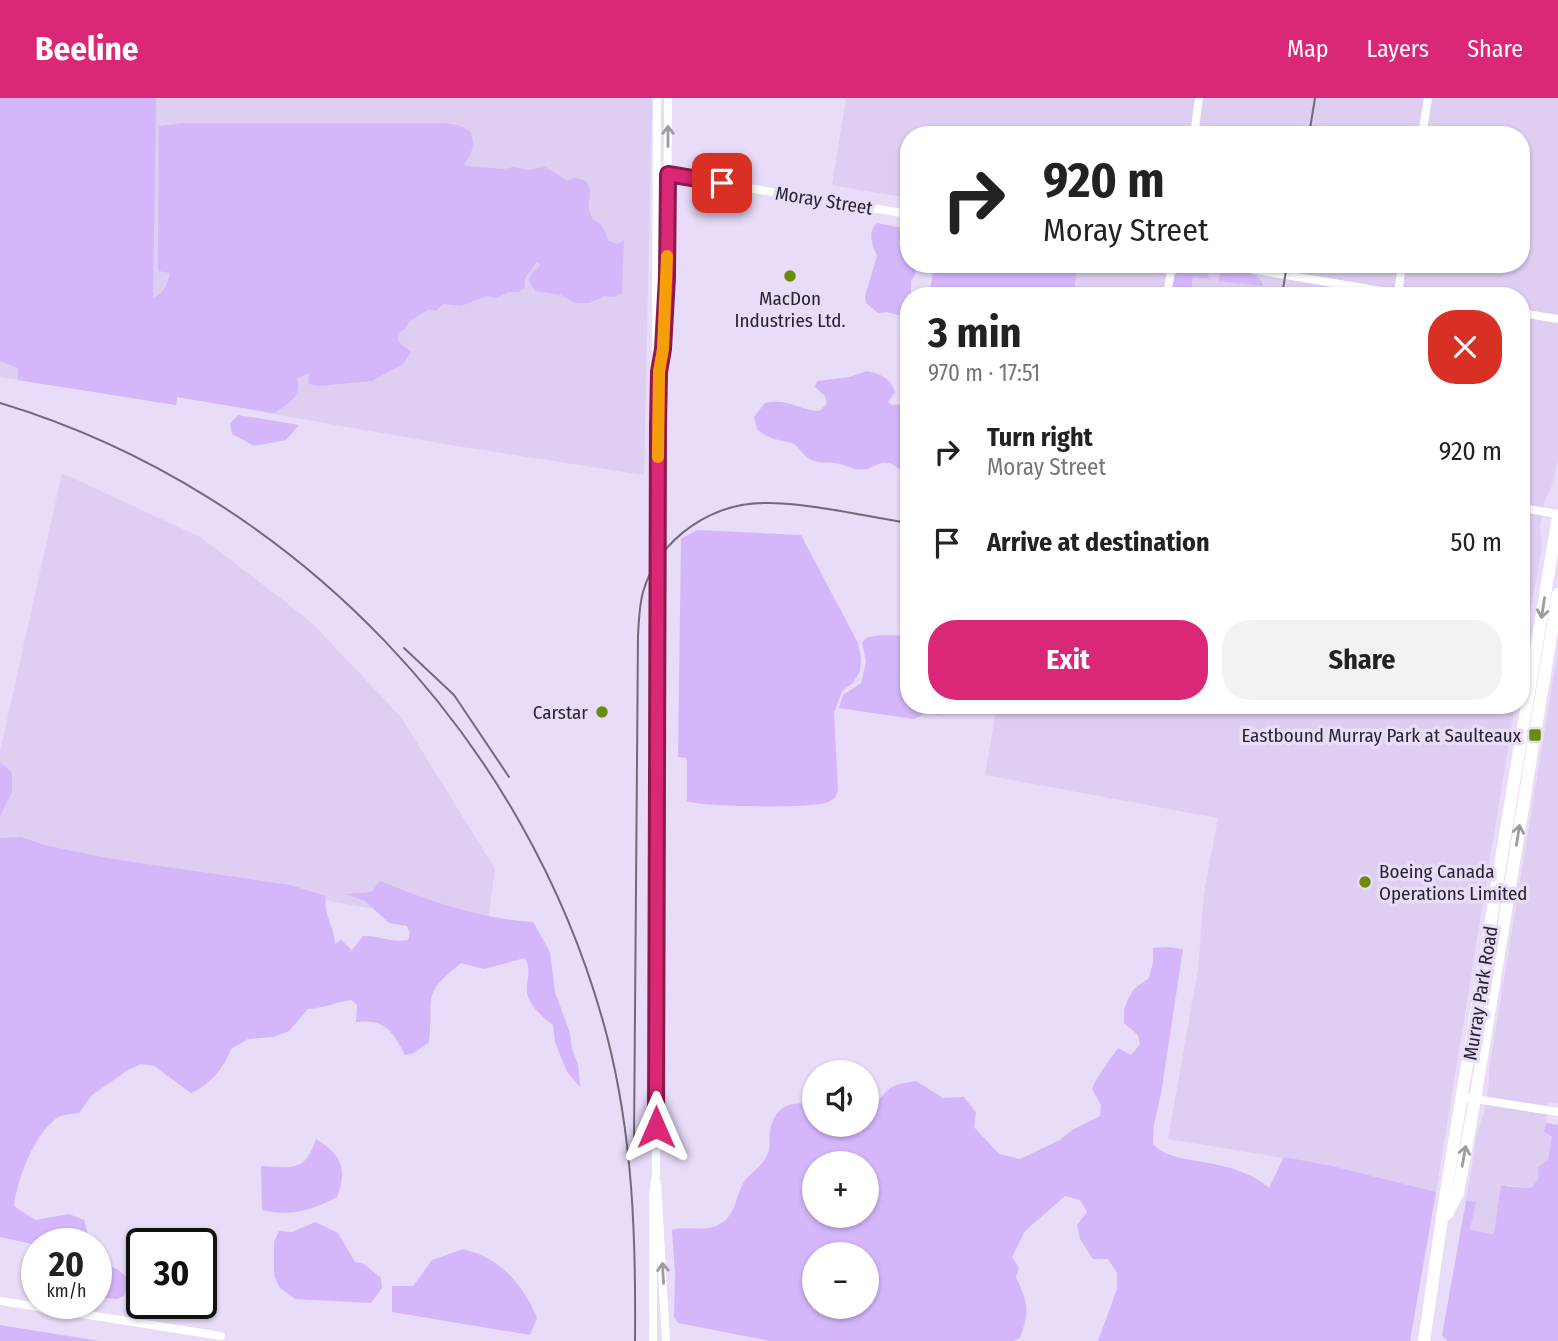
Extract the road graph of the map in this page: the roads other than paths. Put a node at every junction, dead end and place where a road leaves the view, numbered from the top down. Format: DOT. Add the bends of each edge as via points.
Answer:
graph roads {
  1 [pos="657,98"];
  2 [pos="668,98"];
  3 [pos="1199,98"];
  4 [pos="1428,98"];
  5 [pos="1195,126"];
  6 [pos="1423,126"];
  7 [pos="657,173"];
  8 [pos="668,174"];
  9 [pos="900,213"];
  10 [pos="1275,273"];
  11 [pos="1361,287"];
  12 [pos="1530,314"];
  13 [pos="1558,319"];
  14 [pos="659,372"];
  15 [pos="1530,510"];
  16 [pos="1558,516"];
  17 [pos="1558,594"];
  18 [pos="1535,658"];
  19 [pos="1545,672"];
  20 [pos="1530,691"];
  21 [pos="1527,714"];
  22 [pos="1469,1098"];
  23 [pos="1558,1112"];
  24 [pos="656,1174"];
  25 [pos="0,1301"];
  26 [pos="221,1336"];
  27 [pos="653,1341"];
  28 [pos="666,1341"];
  29 [pos="1424,1341"];
  1 -- 7 [label="street"];
  8 -- 2 [label="street, one-way"];
  3 -- 5 [label="street"];
  4 -- 6 [label="street"];
  7 -- 8 [label="street, Moray Street"];
  7 -- 14 [label="street"];
  8 -- 9 [label="street, Moray Street"];
  8 -- 14 [label="street"];
  10 -- 11 [label="street"];
  12 -- 13 [label="street"];
  14 -- 24 [label="street"];
  15 -- 16 [label="street"];
  16 -- 18 [label="street, Murray Park Road, one-way"];
  17 -- 19 [label="street, Murray Park Road"];
  18 -- 19 [label="street"];
  18 -- 20 [label="street, Murray Park Road"];
  22 -- 19 [label="street, Murray Park Road, one-way"];
  21 -- 22 [label="street, Murray Park Road"];
  22 -- 23 [label="street"];
  22 -- 29 [label="street, Murray Park Road" via="1458,1193 1443,1220"];
  24 -- 27 [label="street"];
  28 -- 24 [label="street, one-way"];
  25 -- 26 [label="street"];
}
